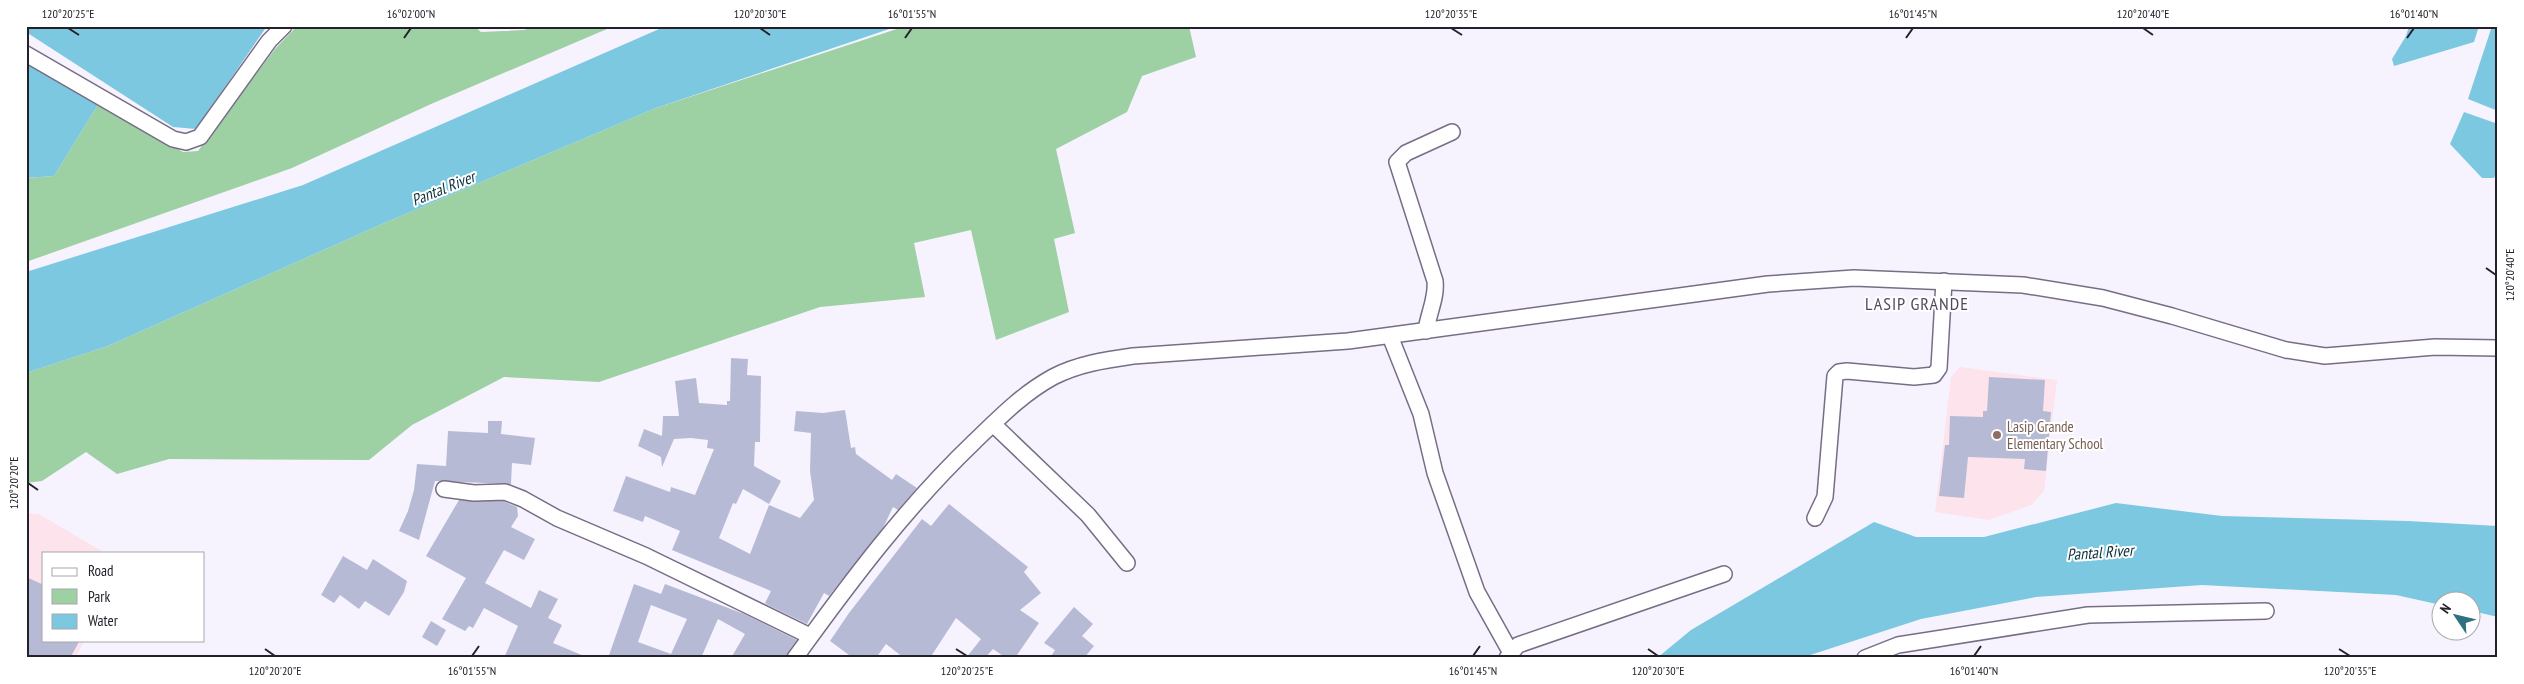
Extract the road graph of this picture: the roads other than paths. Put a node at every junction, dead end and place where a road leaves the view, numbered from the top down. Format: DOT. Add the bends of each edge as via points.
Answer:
graph roads {
  1 [pos="284,26"];
  2 [pos="26,54"];
  3 [pos="1452,132"];
  4 [pos="1944,281"];
  5 [pos="1426,331"];
  6 [pos="1390,336"];
  7 [pos="2498,348"];
  8 [pos="992,424"];
  9 [pos="444,489"];
  10 [pos="1815,518"];
  11 [pos="1127,563"];
  12 [pos="1724,574"];
  13 [pos="2266,611"];
  14 [pos="810,636"];
  15 [pos="1509,655"];
  16 [pos="794,658"];
  17 [pos="1866,658"];
  1 -- 2 [label="street" via="269,41 200,137 186,142 173,139"];
  3 -- 5 [label="street" via="1406,153 1396,162 1435,282 1436,292"];
  4 -- 5 [label="street" via="1802,280"];
  4 -- 7 [label="street" via="2022,285 2103,298 2286,350 2325,356 2435,347"];
  4 -- 10 [label="street" via="1939,368 1934,376 1847,371 1835,376 1825,497"];
  5 -- 6 [label="street"];
  6 -- 8 [label="street" via="1133,356 1084,364 1041,384"];
  6 -- 15 [label="street" via="1421,414 1436,473 1477,592"];
  8 -- 11 [label="street" via="1088,515"];
  8 -- 14 [label="street" via="907,510"];
  9 -- 14 [label="street" via="474,493 505,492 524,499 557,518 646,556"];
  12 -- 15 [label="street" via="1518,644"];
  13 -- 17 [label="street" via="2088,615 1898,646"];
  14 -- 16 [label="street"];
}
